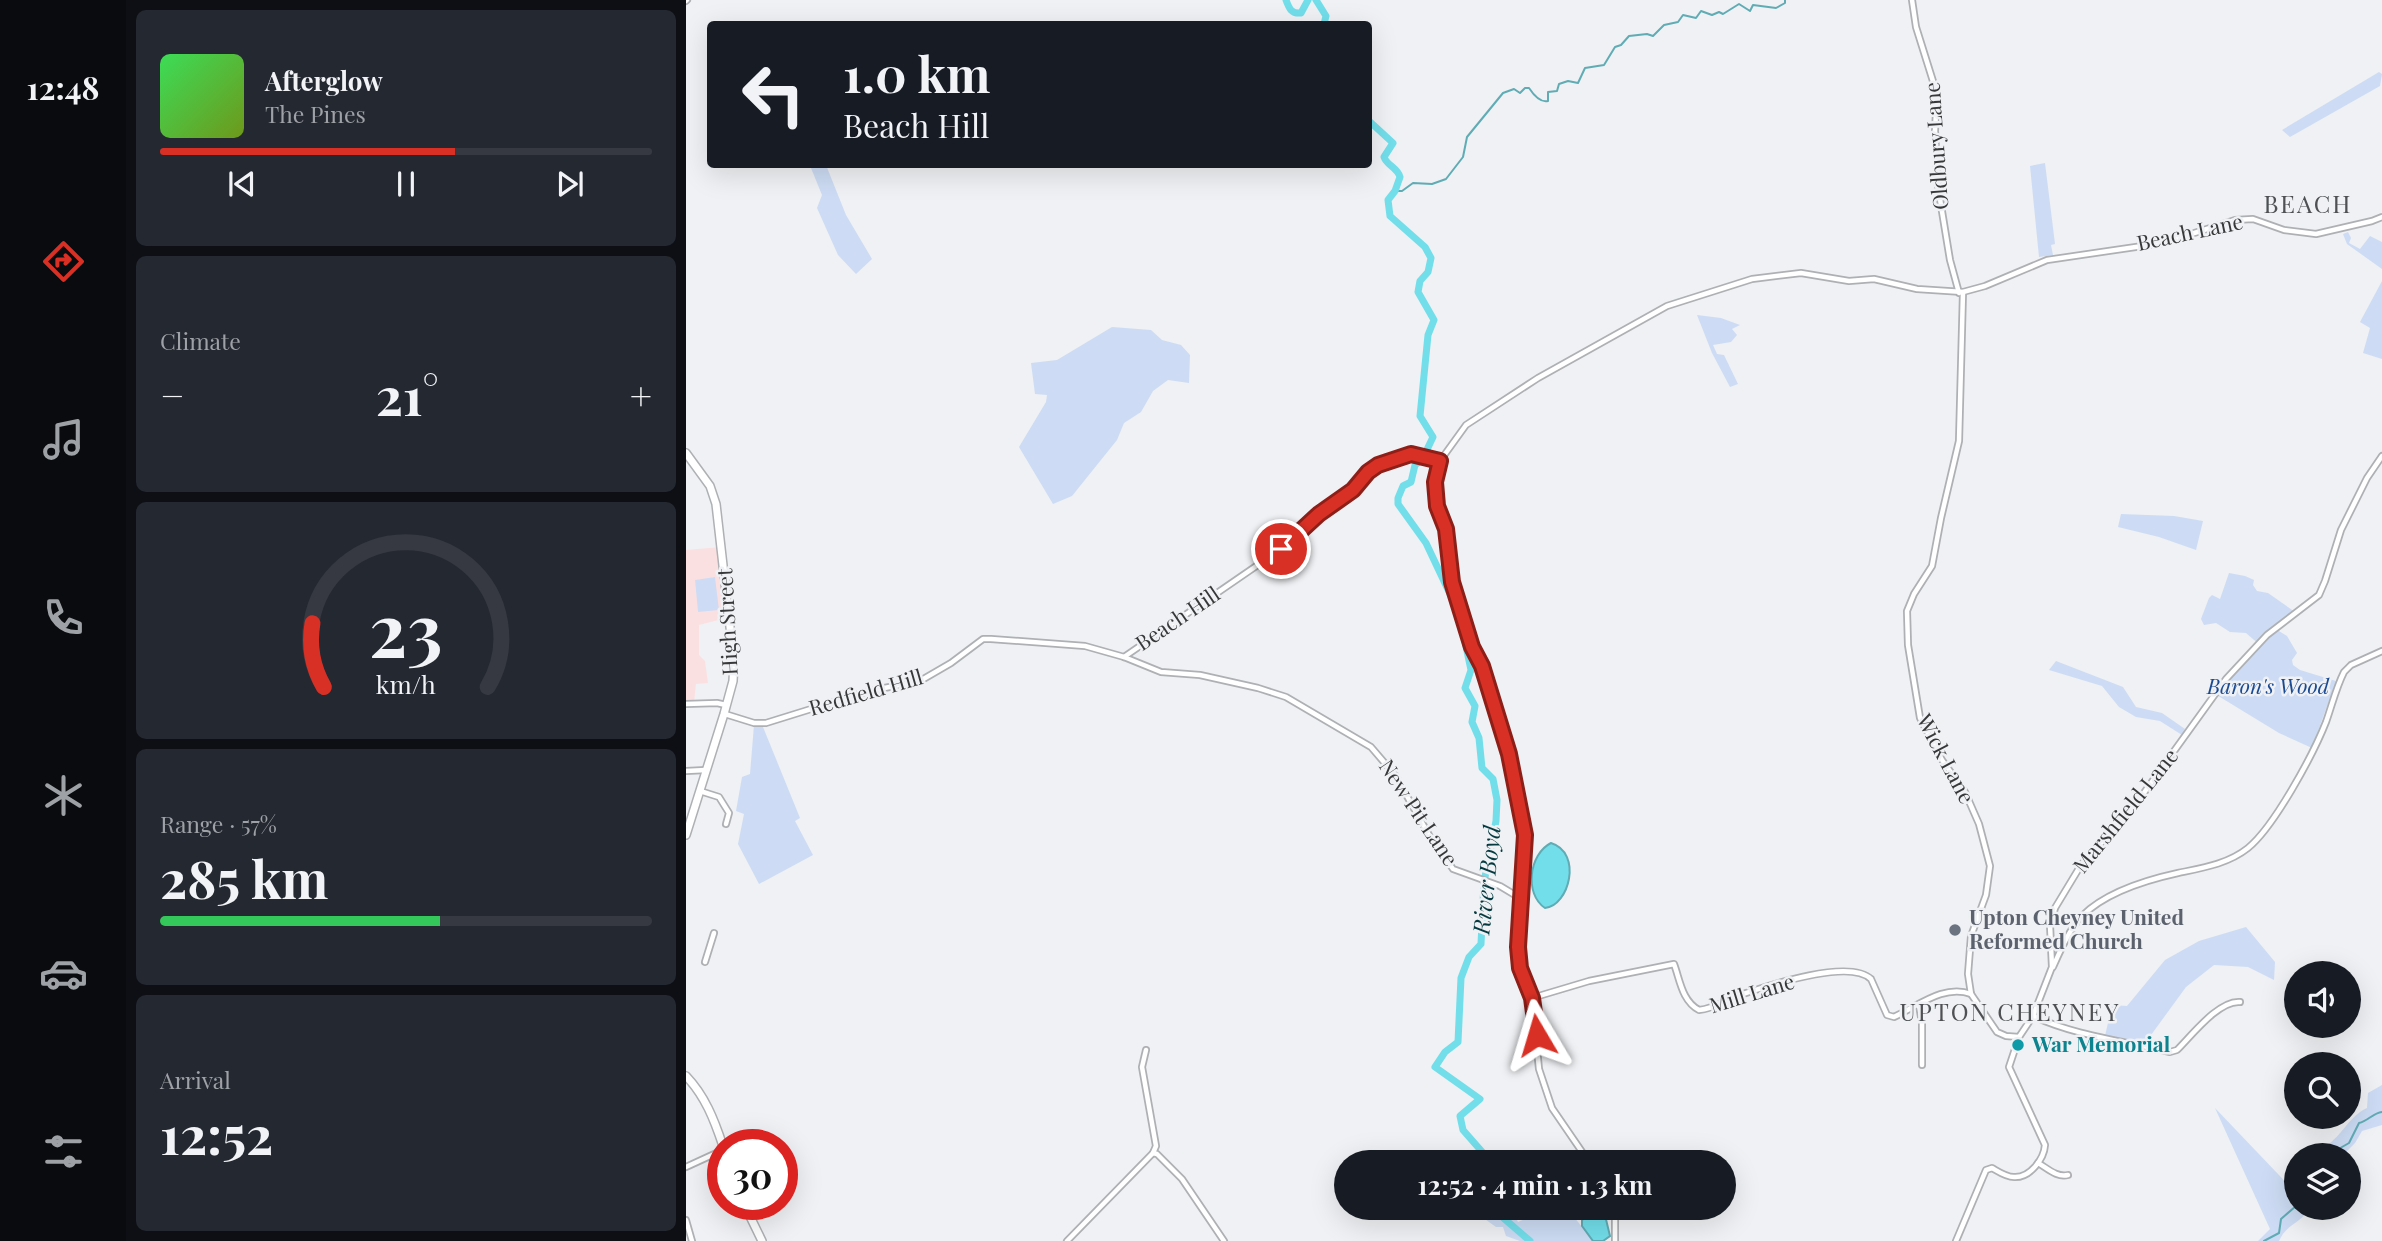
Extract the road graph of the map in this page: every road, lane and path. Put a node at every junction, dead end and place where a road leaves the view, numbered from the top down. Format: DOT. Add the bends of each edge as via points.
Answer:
graph roads {
  1 [pos="1912,0"];
  2 [pos="2382,216"];
  3 [pos="1961,293"];
  4 [pos="686,453"];
  5 [pos="2382,456"];
  6 [pos="1440,461"];
  7 [pos="2382,651"];
  8 [pos="1124,657"];
  9 [pos="686,704"];
  10 [pos="727,705"];
  11 [pos="724,714"];
  12 [pos="706,770"];
  13 [pos="686,771"];
  14 [pos="699,791"];
  15 [pos="688,822"];
  16 [pos="726,824"];
  17 [pos="686,835"];
  18 [pos="1520,898"];
  19 [pos="714,933"];
  20 [pos="705,962"];
  21 [pos="2052,967"];
  22 [pos="1971,994"];
  23 [pos="1532,998"];
  24 [pos="2240,1002"];
  25 [pos="1919,1005"];
  26 [pos="2033,1016"];
  27 [pos="2019,1037"];
  28 [pos="1146,1051"];
  29 [pos="1922,1065"];
  30 [pos="688,1082"];
  31 [pos="716,1129"];
  32 [pos="1581,1150"];
  33 [pos="1153,1153"];
  34 [pos="707,1156"];
  35 [pos="2038,1163"];
  36 [pos="686,1167"];
  37 [pos="2068,1175"];
  38 [pos="686,1220"];
  39 [pos="751,1220"];
  40 [pos="1615,1220"];
  41 [pos="759,1240"];
  42 [pos="692,1241"];
  43 [pos="1068,1241"];
  44 [pos="1224,1241"];
  45 [pos="1615,1241"];
  46 [pos="1956,1241"];
  1 -- 3 [label="street, Oldbury Lane" via="1937,94 1939,197"];
  2 -- 3 [label="street, Beach Lane" via="2316,234 2242,219 2163,243 2047,260"];
  3 -- 6 [label="street" via="1874,279 1849,281 1790,273 1752,279 1676,303 1577,355 1482,413 1458,434"];
  3 -- 22 [label="street, Wick Lane" via="1959,442 1933,566 1907,611 1909,657 1920,718 1965,792 1990,866 1986,895 1971,936"];
  4 -- 10 [label="main road, High Street" via="710,486 718,511 734,662"];
  5 -- 21 [label="street, Marshfield Lane" via="2341,530 2319,595 2267,635 2226,679 2133,808 2067,886 2050,925"];
  6 -- 8 [label="street, Beach Hill" via="1408,454 1373,468 1281,549"];
  6 -- 18 [label="street" via="1435,482 1437,506 1446,529 1452,582 1509,754 1525,835"];
  7 -- 21 [label="street" via="2344,672 2317,743 2259,837 2225,861 2160,877 2098,904 2071,930"];
  8 -- 11 [label="street, Redfield Hill" via="1085,646 983,639 936,673 904,686 869,691 766,723"];
  8 -- 18 [label="street, New Pit Lane" via="1161,672 1212,677 1286,697 1371,747 1395,775 1445,860 1459,872"];
  9 -- 10 [label="street"];
  10 -- 11 [label="main road, High Street"];
  11 -- 12 [label="main road, High Street"];
  12 -- 13 [label="street"];
  12 -- 14 [label="main road, High Street"];
  14 -- 15 [label="main road, High Street"];
  14 -- 16 [label="street" via="719,797 729,813"];
  15 -- 17 [label="main road, High Street"];
  18 -- 23 [label="street" via="1519,961"];
  19 -- 20 [label="street"];
  21 -- 26 [label="street, Marshfield Lane"];
  22 -- 25 [label="street, Mill Lane" via="1951,990"];
  22 -- 27 [label="street" via="1997,1032"];
  23 -- 25 [label="street, Mill Lane" via="1674,964 1683,991 1699,1010 1787,981 1855,972 1871,979 1890,1017"];
  23 -- 32 [label="street" via="1539,1069 1547,1099"];
  24 -- 26 [label="street" via="2217,1010 2171,1052 2082,1034"];
  25 -- 29 [label="street"];
  26 -- 27 [label="street, Marshfield Lane"];
  27 -- 35 [label="street, Marshfield Lane" via="2009,1068 2045,1145"];
  28 -- 33 [label="street" via="1142,1067 1156,1141"];
  30 -- 31 [label="main road" via="709,1108"];
  33 -- 43 [label="street"];
  33 -- 44 [label="street" via="1182,1179"];
  34 -- 36 [label="street"];
  35 -- 37 [label="street" via="2055,1174"];
  35 -- 46 [label="street" via="2020,1177 1986,1170"];
  38 -- 42 [label="street"];
  39 -- 41 [label="main road"];
  40 -- 45 [label="street"];
}
